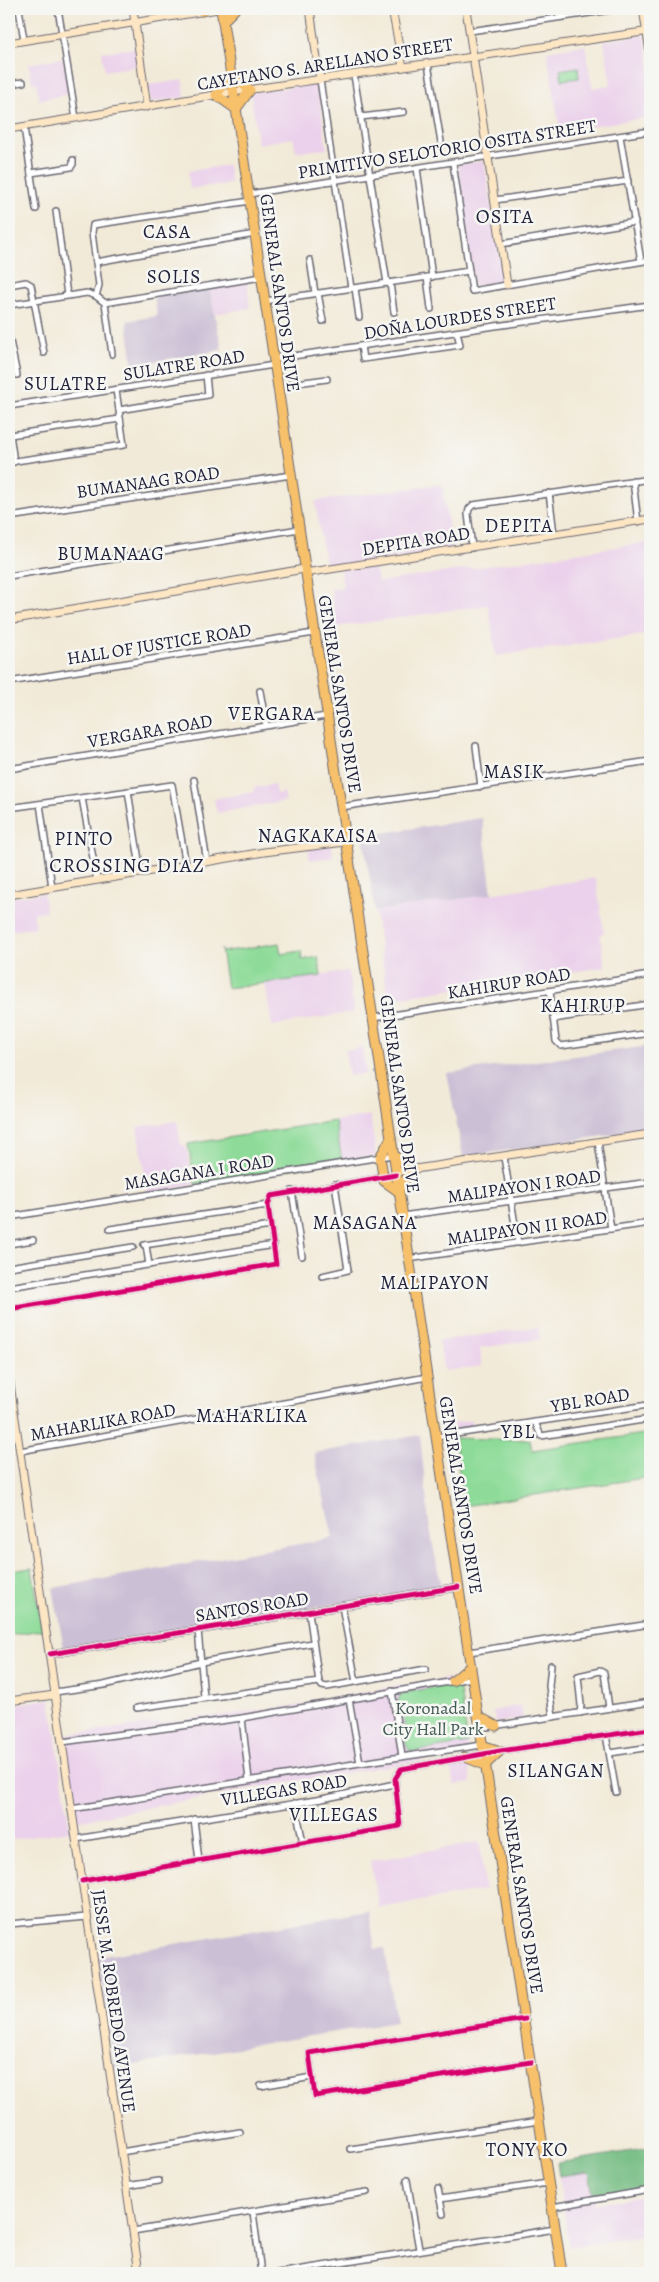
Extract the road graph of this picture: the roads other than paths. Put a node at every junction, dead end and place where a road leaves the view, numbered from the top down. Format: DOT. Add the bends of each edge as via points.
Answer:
graph roads {
  1 [pos="19,9"];
  2 [pos="58,9"];
  3 [pos="133,9"];
  4 [pos="220,9"];
  5 [pos="236,9"];
  6 [pos="310,9"];
  7 [pos="392,9"];
  8 [pos="466,9"];
  9 [pos="617,9"];
  10 [pos="644,9"];
  11 [pos="204,10"];
  12 [pos="222,21"];
  13 [pos="135,22"];
  14 [pos="470,31"];
  15 [pos="648,31"];
  16 [pos="62,34"];
  17 [pos="24,40"];
  18 [pos="9,43"];
  19 [pos="650,52"];
  20 [pos="474,57"];
  21 [pos="428,64"];
  22 [pos="403,67"];
  23 [pos="354,74"];
  24 [pos="230,76"];
  25 [pos="320,80"];
  26 [pos="23,82"];
  27 [pos="9,84"];
  28 [pos="250,90"];
  29 [pos="233,92"];
  30 [pos="216,95"];
  31 [pos="147,108"];
  32 [pos="236,109"];
  33 [pos="404,112"];
  34 [pos="76,118"];
  35 [pos="361,118"];
  36 [pos="24,127"];
  37 [pos="9,129"];
  38 [pos="650,131"];
  39 [pos="620,136"];
  40 [pos="442,142"];
  41 [pos="488,157"];
  42 [pos="72,160"];
  43 [pos="453,163"];
  44 [pos="417,168"];
  45 [pos="31,173"];
  46 [pos="370,175"];
  47 [pos="334,181"];
  48 [pos="628,181"];
  49 [pos="249,197"];
  50 [pos="495,200"];
  51 [pos="36,209"];
  52 [pos="56,211"];
  53 [pos="634,222"];
  54 [pos="255,234"];
  55 [pos="501,244"];
  56 [pos="310,260"];
  57 [pos="650,260"];
  58 [pos="641,261"];
  59 [pos="96,262"];
  60 [pos="469,271"];
  61 [pos="429,277"];
  62 [pos="261,278"];
  63 [pos="388,283"];
  64 [pos="9,285"];
  65 [pos="507,285"];
  66 [pos="353,288"];
  67 [pos="317,293"];
  68 [pos="67,294"];
  69 [pos="96,296"];
  70 [pos="34,300"];
  71 [pos="265,301"];
  72 [pos="105,303"];
  73 [pos="9,305"];
  74 [pos="650,305"];
  75 [pos="431,309"];
  76 [pos="394,312"];
  77 [pos="359,317"];
  78 [pos="323,321"];
  79 [pos="457,332"];
  80 [pos="9,336"];
  81 [pos="360,346"];
  82 [pos="44,353"];
  83 [pos="112,354"];
  84 [pos="274,362"];
  85 [pos="17,376"];
  86 [pos="206,376"];
  87 [pos="327,379"];
  88 [pos="289,384"];
  89 [pos="116,390"];
  90 [pos="9,406"];
  91 [pos="119,410"];
  92 [pos="120,419"];
  93 [pos="9,428"];
  94 [pos="9,433"];
  95 [pos="11,462"];
  96 [pos="291,476"];
  97 [pos="650,478"];
  98 [pos="632,481"];
  99 [pos="549,493"];
  100 [pos="9,517"];
  101 [pos="650,520"];
  102 [pos="638,522"];
  103 [pos="299,529"];
  104 [pos="554,534"];
  105 [pos="472,548"];
  106 [pos="305,571"];
  107 [pos="9,576"];
  108 [pos="9,620"];
  109 [pos="314,633"];
  110 [pos="9,682"];
  111 [pos="260,691"];
  112 [pos="326,716"];
  113 [pos="266,725"];
  114 [pos="476,746"];
  115 [pos="650,761"];
  116 [pos="9,769"];
  117 [pos="194,780"];
  118 [pos="481,787"];
  119 [pos="128,791"];
  120 [pos="82,798"];
  121 [pos="40,804"];
  122 [pos="340,807"];
  123 [pos="9,808"];
  124 [pos="345,842"];
  125 [pos="207,862"];
  126 [pos="186,865"];
  127 [pos="141,873"];
  128 [pos="97,880"];
  129 [pos="52,887"];
  130 [pos="9,895"];
  131 [pos="650,975"];
  132 [pos="550,992"];
  133 [pos="650,1004"];
  134 [pos="373,1018"];
  135 [pos="554,1019"];
  136 [pos="650,1033"];
  137 [pos="650,1134"];
  138 [pos="391,1138"];
  139 [pos="598,1142"];
  140 [pos="393,1155"];
  141 [pos="380,1157"];
  142 [pos="504,1157"];
  143 [pos="413,1169"];
  144 [pos="396,1173"];
  145 [pos="383,1177"];
  146 [pos="650,1182"];
  147 [pos="335,1184"];
  148 [pos="605,1189"];
  149 [pos="292,1191"];
  150 [pos="398,1191"];
  151 [pos="512,1201"];
  152 [pos="268,1205"];
  153 [pos="402,1216"];
  154 [pos="9,1217"];
  155 [pos="650,1223"];
  156 [pos="271,1226"];
  157 [pos="110,1229"];
  158 [pos="611,1230"];
  159 [pos="33,1240"];
  160 [pos="518,1243"];
  161 [pos="9,1244"];
  162 [pos="274,1245"];
  163 [pos="133,1247"];
  164 [pos="302,1256"];
  165 [pos="408,1259"];
  166 [pos="149,1265"];
  167 [pos="9,1267"];
  168 [pos="322,1276"];
  169 [pos="9,1287"];
  170 [pos="9,1309"];
  171 [pos="9,1377"];
  172 [pos="427,1377"];
  173 [pos="648,1405"];
  174 [pos="643,1420"];
  175 [pos="535,1422"];
  176 [pos="436,1437"];
  177 [pos="20,1451"];
  178 [pos="458,1587"];
  179 [pos="342,1606"];
  180 [pos="308,1612"];
  181 [pos="650,1624"];
  182 [pos="198,1630"];
  183 [pos="312,1643"];
  184 [pos="468,1652"];
  185 [pos="50,1654"];
  186 [pos="201,1662"];
  187 [pos="551,1665"];
  188 [pos="471,1666"];
  189 [pos="426,1669"];
  190 [pos="472,1678"];
  191 [pos="454,1681"];
  192 [pos="319,1682"];
  193 [pos="356,1682"];
  194 [pos="392,1691"];
  195 [pos="55,1693"];
  196 [pos="204,1697"];
  197 [pos="349,1699"];
  198 [pos="9,1701"];
  199 [pos="650,1702"];
  200 [pos="137,1708"];
  201 [pos="609,1708"];
  202 [pos="580,1713"];
  203 [pos="478,1716"];
  204 [pos="553,1717"];
  205 [pos="242,1718"];
  206 [pos="496,1726"];
  207 [pos="480,1728"];
  208 [pos="650,1729"];
  209 [pos="606,1735"];
  210 [pos="62,1742"];
  211 [pos="644,1748"];
  212 [pos="483,1750"];
  213 [pos="500,1751"];
  214 [pos="610,1753"];
  215 [pos="402,1756"];
  216 [pos="465,1757"];
  217 [pos="360,1762"];
  218 [pos="485,1765"];
  219 [pos="249,1780"];
  220 [pos="395,1784"];
  221 [pos="616,1792"];
  222 [pos="295,1803"];
  223 [pos="71,1809"];
  224 [pos="194,1819"];
  225 [pos="76,1839"];
  226 [pos="303,1843"];
  227 [pos="199,1861"];
  228 [pos="82,1881"];
  229 [pos="87,1917"];
  230 [pos="9,1924"];
  231 [pos="524,2019"];
  232 [pos="531,2062"];
  233 [pos="312,2077"];
  234 [pos="261,2086"];
  235 [pos="540,2121"];
  236 [pos="240,2132"];
  237 [pos="350,2149"];
  238 [pos="121,2152"];
  239 [pos="407,2180"];
  240 [pos="159,2181"];
  241 [pos="548,2183"];
  242 [pos="126,2186"];
  243 [pos="438,2189"];
  244 [pos="650,2190"];
  245 [pos="368,2192"];
  246 [pos="440,2199"];
  247 [pos="552,2207"];
  248 [pos="254,2212"];
  249 [pos="443,2214"];
  250 [pos="555,2229"];
  251 [pos="133,2231"];
  252 [pos="419,2249"];
  253 [pos="139,2273"];
  254 [pos="261,2273"];
  255 [pos="278,2273"];
  256 [pos="562,2273"];
  1 -- 17 [label="street"];
  2 -- 16 [label="street"];
  3 -- 13 [label="street"];
  4 -- 11 [label="street"];
  4 -- 12 [label="highway, GENERAL SANTOS DRIVE"];
  5 -- 12 [label="highway"];
  6 -- 25 [label="street"];
  7 -- 22 [label="street"];
  8 -- 14 [label="street"];
  9 -- 14 [label="street"];
  10 -- 15 [label="street"];
  11 -- 13 [label="street"];
  12 -- 24 [label="highway, GENERAL SANTOS DRIVE"];
  13 -- 16 [label="street"];
  13 -- 31 [label="street"];
  14 -- 20 [label="street"];
  15 -- 19 [label="street"];
  15 -- 20 [label="street, CAYETANO S. ARELLANO STREET"];
  16 -- 17 [label="street"];
  16 -- 34 [label="street"];
  17 -- 18 [label="street"];
  20 -- 21 [label="street, CAYETANO S. ARELLANO STREET"];
  20 -- 41 [label="street"];
  21 -- 22 [label="street, CAYETANO S. ARELLANO STREET"];
  21 -- 40 [label="street"];
  22 -- 23 [label="street, CAYETANO S. ARELLANO STREET"];
  23 -- 25 [label="street, CAYETANO S. ARELLANO STREET"];
  23 -- 35 [label="street"];
  24 -- 28 [label="highway"];
  24 -- 29 [label="highway, GENERAL SANTOS DRIVE"];
  24 -- 30 [label="highway"];
  25 -- 28 [label="street, CAYETANO S. ARELLANO STREET"];
  25 -- 47 [label="street"];
  26 -- 27 [label="street"];
  28 -- 29 [label="street, CAYETANO S. ARELLANO STREET"];
  28 -- 32 [label="highway"];
  29 -- 30 [label="street, CAYETANO S. ARELLANO STREET"];
  29 -- 32 [label="highway, GENERAL SANTOS DRIVE"];
  30 -- 31 [label="street, CAYETANO S. ARELLANO STREET"];
  30 -- 32 [label="highway"];
  31 -- 34 [label="street, CAYETANO S. ARELLANO STREET"];
  32 -- 49 [label="highway, GENERAL SANTOS DRIVE"];
  33 -- 35 [label="street"];
  34 -- 36 [label="street, CAYETANO S. ARELLANO STREET"];
  35 -- 46 [label="street"];
  36 -- 37 [label="street, CAYETANO S. ARELLANO STREET"];
  36 -- 45 [label="street"];
  38 -- 39 [label="street, PRIMITIVO SELOTORIO OSITA STREET"];
  39 -- 41 [label="street, PRIMITIVO SELOTORIO OSITA STREET"];
  39 -- 48 [label="street"];
  41 -- 43 [label="street, PRIMITIVO SELOTORIO OSITA STREET"];
  41 -- 50 [label="street"];
  42 -- 45 [label="street" via="70,167"];
  43 -- 44 [label="street, PRIMITIVO SELOTORIO OSITA STREET"];
  43 -- 60 [label="street"];
  44 -- 46 [label="street, PRIMITIVO SELOTORIO OSITA STREET"];
  44 -- 61 [label="street"];
  45 -- 51 [label="street"];
  46 -- 47 [label="street, PRIMITIVO SELOTORIO OSITA STREET"];
  46 -- 63 [label="street"];
  47 -- 49 [label="street, PRIMITIVO SELOTORIO OSITA STREET"];
  47 -- 66 [label="street"];
  48 -- 50 [label="street"];
  48 -- 53 [label="street"];
  49 -- 54 [label="highway, GENERAL SANTOS DRIVE"];
  49 -- 59 [label="street, PRIMITIVO SELOTORIO OSITA STREET" via="236,203 95,224 91,227"];
  50 -- 55 [label="street"];
  52 -- 68 [label="street"];
  53 -- 55 [label="street"];
  53 -- 58 [label="street"];
  54 -- 59 [label="street"];
  54 -- 62 [label="highway, GENERAL SANTOS DRIVE"];
  55 -- 65 [label="street"];
  56 -- 67 [label="street"];
  57 -- 58 [label="street"];
  58 -- 65 [label="street"];
  59 -- 69 [label="street" via="99,286"];
  60 -- 61 [label="street"];
  60 -- 65 [label="street" via="472,291"];
  61 -- 63 [label="street"];
  61 -- 75 [label="street"];
  62 -- 71 [label="highway, GENERAL SANTOS DRIVE"];
  62 -- 72 [label="street"];
  63 -- 66 [label="street"];
  63 -- 76 [label="street"];
  64 -- 70 [label="street" via="28,282"];
  66 -- 67 [label="street"];
  66 -- 77 [label="street"];
  67 -- 71 [label="street"];
  67 -- 78 [label="street"];
  68 -- 69 [label="street"];
  68 -- 70 [label="street"];
  69 -- 72 [label="street"];
  70 -- 73 [label="street"];
  70 -- 82 [label="street"];
  71 -- 84 [label="highway, GENERAL SANTOS DRIVE"];
  72 -- 83 [label="street"];
  74 -- 79 [label="street, DOÑA LOURDES STREET"];
  79 -- 81 [label="street, DOÑA LOURDES STREET"];
  79 -- 81 [label="street" via="460,345 450,347 363,359"];
  80 -- 85 [label="street"];
  81 -- 84 [label="street, DOÑA LOURDES STREET"];
  84 -- 86 [label="street, SULATRE ROAD"];
  84 -- 96 [label="highway, GENERAL SANTOS DRIVE"];
  86 -- 89 [label="street, SULATRE ROAD"];
  86 -- 91 [label="street" via="208,395"];
  87 -- 88 [label="street"];
  89 -- 90 [label="street, SULATRE ROAD"];
  89 -- 91 [label="street"];
  91 -- 92 [label="street"];
  92 -- 94 [label="street"];
  92 -- 95 [label="street" via="124,444"];
  93 -- 94 [label="street"];
  94 -- 95 [label="street"];
  96 -- 100 [label="street, BUMANAAG ROAD"];
  96 -- 103 [label="highway, GENERAL SANTOS DRIVE"];
  97 -- 98 [label="street"];
  98 -- 99 [label="street"];
  98 -- 102 [label="street"];
  99 -- 104 [label="street"];
  99 -- 105 [label="street" via="471,507 468,514"];
  101 -- 102 [label="street, DEPITA ROAD"];
  102 -- 104 [label="street, DEPITA ROAD"];
  103 -- 106 [label="highway, GENERAL SANTOS DRIVE"];
  103 -- 107 [label="street"];
  104 -- 105 [label="street, DEPITA ROAD"];
  105 -- 106 [label="street, DEPITA ROAD"];
  106 -- 108 [label="street, DEPITA ROAD"];
  106 -- 109 [label="highway, GENERAL SANTOS DRIVE"];
  109 -- 110 [label="street, HALL OF JUSTICE ROAD"];
  109 -- 112 [label="highway, GENERAL SANTOS DRIVE"];
  111 -- 113 [label="street"];
  112 -- 113 [label="street, VERGARA ROAD"];
  112 -- 122 [label="highway, GENERAL SANTOS DRIVE"];
  113 -- 116 [label="street, VERGARA ROAD"];
  114 -- 118 [label="street"];
  115 -- 118 [label="street"];
  117 -- 125 [label="street"];
  118 -- 122 [label="street"];
  119 -- 120 [label="street"];
  119 -- 126 [label="street" via="172,785"];
  119 -- 127 [label="street"];
  120 -- 121 [label="street"];
  120 -- 128 [label="street"];
  121 -- 123 [label="street"];
  121 -- 129 [label="street"];
  122 -- 124 [label="highway, GENERAL SANTOS DRIVE"];
  124 -- 125 [label="street"];
  124 -- 134 [label="highway, GENERAL SANTOS DRIVE"];
  125 -- 126 [label="street"];
  126 -- 127 [label="street"];
  127 -- 128 [label="street"];
  128 -- 129 [label="street"];
  129 -- 130 [label="street"];
  131 -- 132 [label="street, KAHIRUP ROAD"];
  132 -- 134 [label="street, KAHIRUP ROAD"];
  132 -- 135 [label="street"];
  133 -- 135 [label="street"];
  134 -- 138 [label="highway, GENERAL SANTOS DRIVE"];
  135 -- 136 [label="street" via="556,1041 561,1046"];
  137 -- 139 [label="street"];
  138 -- 140 [label="highway, GENERAL SANTOS DRIVE"];
  138 -- 141 [label="highway"];
  139 -- 142 [label="street"];
  139 -- 148 [label="street"];
  140 -- 141 [label="street, MASAGANA I ROAD"];
  140 -- 143 [label="highway"];
  140 -- 144 [label="highway, GENERAL SANTOS DRIVE"];
  141 -- 145 [label="highway"];
  141 -- 154 [label="street, MASAGANA I ROAD"];
  142 -- 143 [label="street"];
  142 -- 151 [label="street"];
  143 -- 144 [label="street"];
  143 -- 150 [label="highway"];
  144 -- 145 [label="street"];
  144 -- 150 [label="highway, GENERAL SANTOS DRIVE"];
  145 -- 147 [label="street"];
  145 -- 150 [label="highway"];
  146 -- 148 [label="street, MALIPAYON I ROAD"];
  147 -- 149 [label="street"];
  147 -- 168 [label="street" via="348,1270"];
  148 -- 151 [label="street, MALIPAYON I ROAD"];
  148 -- 158 [label="street"];
  149 -- 152 [label="street" via="271,1196"];
  149 -- 164 [label="street"];
  150 -- 153 [label="highway, GENERAL SANTOS DRIVE"];
  151 -- 153 [label="street, MALIPAYON I ROAD"];
  151 -- 160 [label="street"];
  152 -- 156 [label="street"];
  152 -- 157 [label="street"];
  153 -- 165 [label="highway, GENERAL SANTOS DRIVE"];
  155 -- 158 [label="street, MALIPAYON II ROAD"];
  156 -- 162 [label="street"];
  156 -- 166 [label="street" via="145,1245"];
  158 -- 160 [label="street, MALIPAYON II ROAD"];
  159 -- 161 [label="street"];
  160 -- 165 [label="street, MALIPAYON II ROAD"];
  162 -- 166 [label="street"];
  162 -- 170 [label="street" via="276,1264"];
  163 -- 167 [label="street"];
  165 -- 172 [label="highway, GENERAL SANTOS DRIVE"];
  166 -- 169 [label="street"];
  171 -- 177 [label="street, JESSE M. ROBREDO AVENUE"];
  172 -- 176 [label="highway, GENERAL SANTOS DRIVE"];
  172 -- 177 [label="street, MAHARLIKA ROAD"];
  173 -- 175 [label="street, YBL ROAD"];
  174 -- 175 [label="street, YBL ROAD" via="541,1436"];
  175 -- 176 [label="street, YBL ROAD"];
  176 -- 178 [label="highway, GENERAL SANTOS DRIVE"];
  177 -- 185 [label="street, JESSE M. ROBREDO AVENUE"];
  178 -- 179 [label="street, SANTOS ROAD"];
  178 -- 184 [label="highway, GENERAL SANTOS DRIVE"];
  179 -- 180 [label="street, SANTOS ROAD"];
  179 -- 193 [label="street"];
  180 -- 182 [label="street, SANTOS ROAD"];
  180 -- 183 [label="street"];
  181 -- 184 [label="street"];
  182 -- 185 [label="street, SANTOS ROAD"];
  182 -- 186 [label="street"];
  183 -- 186 [label="street"];
  183 -- 192 [label="street"];
  184 -- 188 [label="highway, GENERAL SANTOS DRIVE"];
  185 -- 195 [label="street, JESSE M. ROBREDO AVENUE"];
  186 -- 195 [label="street"];
  186 -- 196 [label="street"];
  187 -- 204 [label="street" via="549,1682"];
  188 -- 190 [label="highway, GENERAL SANTOS DRIVE"];
  188 -- 191 [label="highway"];
  189 -- 193 [label="street"];
  190 -- 191 [label="street"];
  190 -- 203 [label="highway, GENERAL SANTOS DRIVE"];
  191 -- 194 [label="street"];
  192 -- 193 [label="street" via="325,1687"];
  192 -- 196 [label="street"];
  194 -- 197 [label="street"];
  194 -- 215 [label="street"];
  195 -- 198 [label="street"];
  195 -- 210 [label="street, JESSE M. ROBREDO AVENUE"];
  196 -- 200 [label="street"];
  197 -- 205 [label="street"];
  197 -- 217 [label="street"];
  199 -- 201 [label="street"];
  201 -- 202 [label="street"];
  201 -- 202 [label="street" via="604,1673 580,1674 577,1677 582,1705"];
  202 -- 204 [label="street"];
  203 -- 206 [label="highway"];
  203 -- 207 [label="highway, GENERAL SANTOS DRIVE"];
  204 -- 206 [label="street"];
  205 -- 210 [label="street"];
  205 -- 219 [label="street"];
  206 -- 207 [label="street"];
  207 -- 212 [label="highway, GENERAL SANTOS DRIVE"];
  208 -- 209 [label="street"];
  209 -- 213 [label="street"];
  209 -- 214 [label="street"];
  210 -- 223 [label="street, JESSE M. ROBREDO AVENUE"];
  211 -- 214 [label="street"];
  212 -- 213 [label="highway"];
  212 -- 215 [label="street"];
  212 -- 216 [label="street"];
  212 -- 218 [label="highway, GENERAL SANTOS DRIVE"];
  213 -- 218 [label="highway"];
  214 -- 221 [label="street"];
  215 -- 217 [label="street"];
  216 -- 218 [label="highway"];
  216 -- 220 [label="street" via="400,1768"];
  217 -- 219 [label="street"];
  218 -- 231 [label="highway, GENERAL SANTOS DRIVE"];
  219 -- 223 [label="street"];
  220 -- 222 [label="street, VILLEGAS ROAD"];
  220 -- 226 [label="street" via="400,1826"];
  222 -- 224 [label="street, VILLEGAS ROAD"];
  222 -- 226 [label="street"];
  223 -- 225 [label="street, JESSE M. ROBREDO AVENUE"];
  224 -- 225 [label="street, VILLEGAS ROAD"];
  224 -- 227 [label="street"];
  225 -- 228 [label="street, JESSE M. ROBREDO AVENUE"];
  226 -- 227 [label="street"];
  227 -- 228 [label="street"];
  228 -- 229 [label="street, JESSE M. ROBREDO AVENUE"];
  229 -- 230 [label="street"];
  229 -- 238 [label="street, JESSE M. ROBREDO AVENUE"];
  231 -- 232 [label="highway, GENERAL SANTOS DRIVE"];
  231 -- 233 [label="street" via="308,2053"];
  232 -- 233 [label="street" via="315,2096"];
  232 -- 235 [label="highway, GENERAL SANTOS DRIVE"];
  233 -- 234 [label="street"];
  235 -- 237 [label="street"];
  235 -- 241 [label="highway, GENERAL SANTOS DRIVE"];
  236 -- 238 [label="street"];
  238 -- 242 [label="street, JESSE M. ROBREDO AVENUE"];
  239 -- 252 [label="street"];
  240 -- 242 [label="street"];
  241 -- 246 [label="street"];
  241 -- 247 [label="highway, GENERAL SANTOS DRIVE"];
  242 -- 251 [label="street, JESSE M. ROBREDO AVENUE"];
  243 -- 246 [label="street"];
  244 -- 247 [label="street"];
  245 -- 248 [label="street"];
  246 -- 249 [label="street"];
  247 -- 250 [label="highway, GENERAL SANTOS DRIVE"];
  248 -- 251 [label="street"];
  248 -- 254 [label="street"];
  250 -- 252 [label="street"];
  250 -- 256 [label="highway, GENERAL SANTOS DRIVE"];
  251 -- 253 [label="street, JESSE M. ROBREDO AVENUE"];
  252 -- 255 [label="street"];
}
